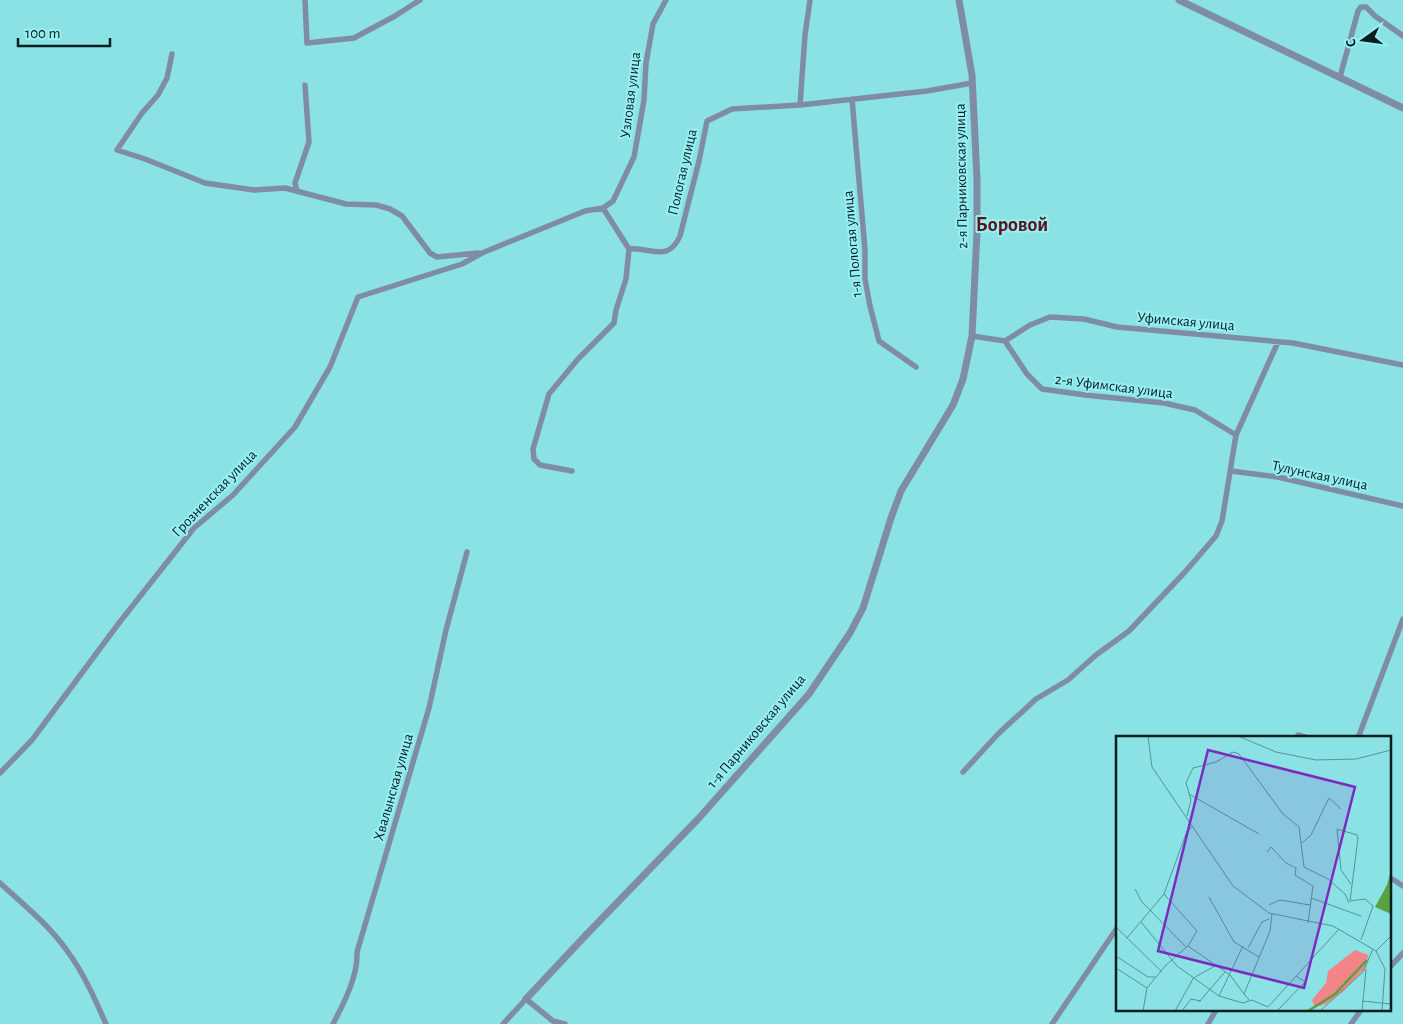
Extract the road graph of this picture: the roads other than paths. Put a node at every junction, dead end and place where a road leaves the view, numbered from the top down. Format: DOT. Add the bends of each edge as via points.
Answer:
graph roads {
  1 [pos="305,0"];
  2 [pos="420,0"];
  3 [pos="666,0"];
  4 [pos="810,0"];
  5 [pos="959,0"];
  6 [pos="1179,0"];
  7 [pos="1403,36"];
  8 [pos="172,54"];
  9 [pos="1340,77"];
  10 [pos="972,83"];
  11 [pos="305,85"];
  12 [pos="852,99"];
  13 [pos="800,105"];
  14 [pos="1403,108"];
  15 [pos="296,191"];
  16 [pos="602,208"];
  17 [pos="629,249"];
  18 [pos="482,252"];
  19 [pos="972,336"];
  20 [pos="1005,341"];
  21 [pos="1278,342"];
  22 [pos="969,352"];
  23 [pos="1403,366"];
  24 [pos="916,367"];
  25 [pos="1236,434"];
  26 [pos="572,471"];
  27 [pos="1230,471"];
  28 [pos="1403,506"];
  29 [pos="467,552"];
  30 [pos="1403,621"];
  31 [pos="1298,735"];
  32 [pos="1301,736"];
  33 [pos="1359,736"];
  34 [pos="963,772"];
  35 [pos="0,773"];
  36 [pos="1390,878"];
  37 [pos="0,883"];
  38 [pos="1403,886"];
  39 [pos="1116,929"];
  40 [pos="1403,953"];
  41 [pos="1390,967"];
  42 [pos="526,999"];
  43 [pos="1215,1012"];
  44 [pos="1359,1012"];
  45 [pos="106,1024"];
  46 [pos="333,1024"];
  47 [pos="502,1024"];
  48 [pos="565,1024"];
  49 [pos="1052,1024"];
  50 [pos="1208,1024"];
  51 [pos="1351,1024"];
  1 -- 2 [label="street" via="307,43 354,38"];
  3 -- 16 [label="street, Узловая улица" via="652,32 634,157 613,201"];
  4 -- 13 [label="street"];
  5 -- 10 [label="street, 2-я Парниковская улица"];
  6 -- 9 [label="street"];
  7 -- 9 [label="street" via="1366,7 1361,7"];
  8 -- 15 [label="street" via="167,78 158,95 117,150 205,184"];
  9 -- 14 [label="street"];
  10 -- 12 [label="street, Пологая улица"];
  10 -- 19 [label="street, 2-я Парниковская улица" via="978,179"];
  11 -- 15 [label="street" via="309,142 295,183"];
  12 -- 13 [label="street, Пологая улица"];
  12 -- 24 [label="street, 1-я Пологая улица" via="865,280 870,306 879,341"];
  13 -- 17 [label="street, Пологая улица" via="732,109 706,121 699,161 676,246 660,252"];
  15 -- 18 [label="street" via="346,204 390,209 402,216 436,257"];
  16 -- 17 [label="street"];
  16 -- 18 [label="street" via="585,211"];
  17 -- 26 [label="street" via="626,279 614,323 548,394 533,449 534,459 540,465"];
  18 -- 35 [label="street, Грозненская улица" via="462,264 358,297 330,367 295,427 233,496 194,528 32,740"];
  19 -- 20 [label="street"];
  19 -- 22 [label="street, 2-я Парниковская улица"];
  20 -- 21 [label="street, Уфимская улица" via="1050,317 1084,319 1116,327"];
  20 -- 25 [label="street, 2-я Уфимская улица" via="1027,374 1042,389 1164,403 1195,410"];
  21 -- 23 [label="street, Уфимская улица"];
  21 -- 25 [label="street"];
  22 -- 42 [label="street, 1-я Парниковская улица" via="953,405 901,491 863,608 809,694 699,818"];
  25 -- 27 [label="street"];
  27 -- 28 [label="street, Тулунская улица" via="1278,477"];
  27 -- 34 [label="street" via="1222,521 1216,536 1185,572 1129,631 1068,680 1036,699"];
  29 -- 46 [label="street, Хвалынская улица" via="429,708 357,952 351,986"];
  30 -- 33 [label="street"];
  31 -- 32 [label="street"];
  36 -- 38 [label="street"];
  37 -- 45 [label="street" via="39,917 68,951 88,982"];
  39 -- 49 [label="street"];
  40 -- 41 [label="street"];
  42 -- 47 [label="street"];
  42 -- 48 [label="street" via="553,1021"];
  43 -- 50 [label="street"];
  44 -- 51 [label="street"];
}
